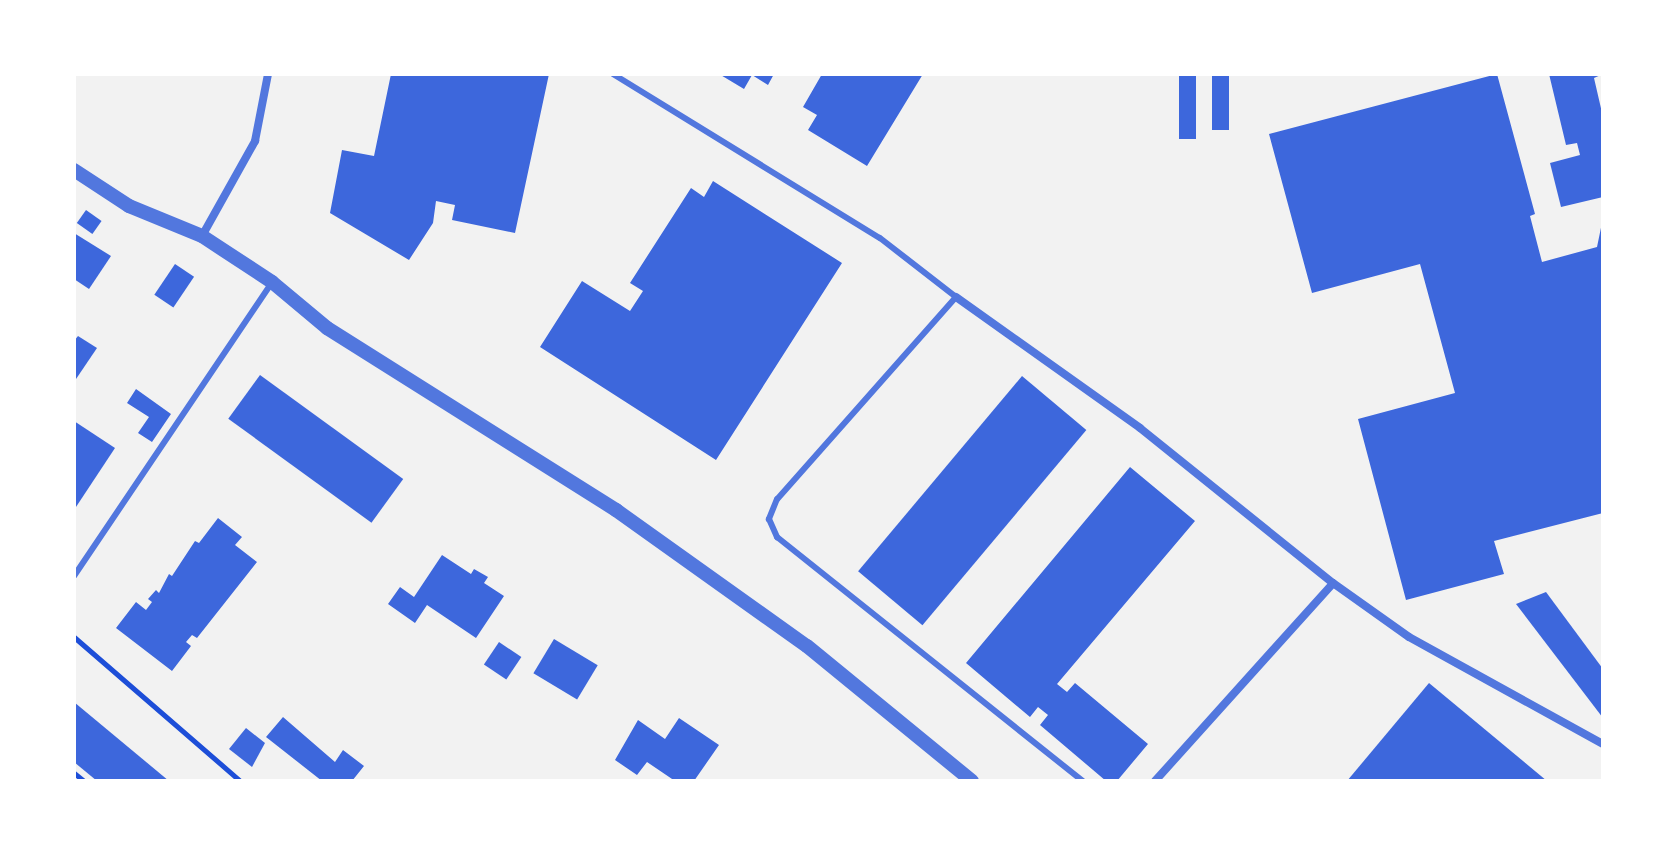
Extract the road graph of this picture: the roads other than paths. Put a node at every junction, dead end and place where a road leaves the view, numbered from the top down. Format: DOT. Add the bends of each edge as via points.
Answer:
graph roads {
  1 [pos="268,74"];
  2 [pos="613,74"];
  3 [pos="74,170"];
  4 [pos="202,236"];
  5 [pos="272,282"];
  6 [pos="956,297"];
  7 [pos="74,576"];
  8 [pos="1333,583"];
  9 [pos="1603,744"];
  10 [pos="972,781"];
  11 [pos="1083,781"];
  12 [pos="1155,781"];
  1 -- 4 [label="street" via="255,141"];
  2 -- 6 [label="lane" via="880,238"];
  3 -- 4 [label="street" via="129,206"];
  4 -- 5 [label="street"];
  5 -- 7 [label="lane"];
  5 -- 10 [label="street" via="327,328 667,546 807,646"];
  6 -- 8 [label="street" via="1140,428"];
  6 -- 11 [label="lane" via="777,499 769,519 777,537"];
  8 -- 9 [label="street" via="1409,637"];
  8 -- 12 [label="street"];
}
